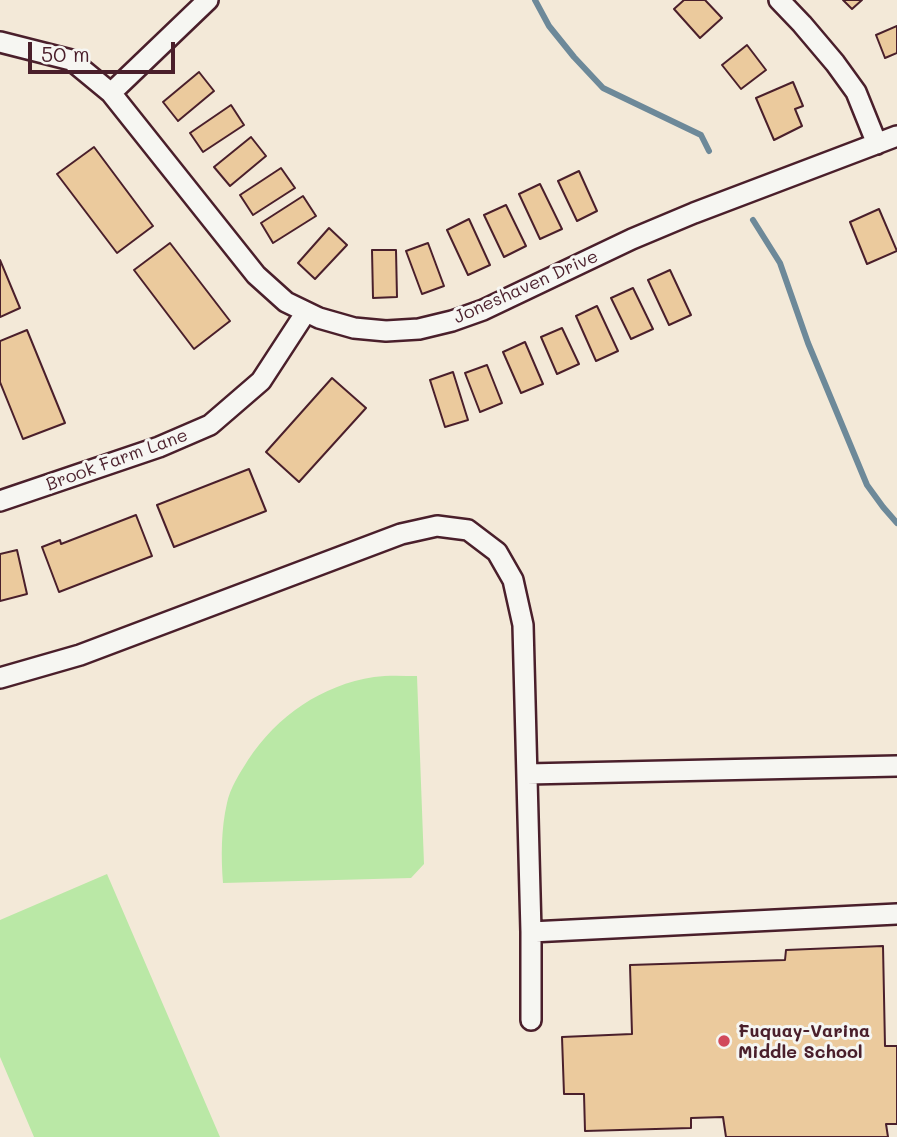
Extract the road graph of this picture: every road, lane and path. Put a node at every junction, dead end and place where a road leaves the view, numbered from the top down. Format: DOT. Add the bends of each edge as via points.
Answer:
graph roads {
  1 [pos="208,0"];
  2 [pos="779,0"];
  3 [pos="0,42"];
  4 [pos="111,93"];
  5 [pos="897,136"];
  6 [pos="877,144"];
  7 [pos="306,312"];
  8 [pos="1,499"];
  9 [pos="0,678"];
  10 [pos="897,766"];
  11 [pos="527,775"];
  12 [pos="897,914"];
  13 [pos="531,932"];
  14 [pos="531,1020"];
  1 -- 4 [label="street"];
  2 -- 6 [label="street" via="856,92"];
  3 -- 4 [label="street, Joneshaven Drive" via="71,60"];
  4 -- 7 [label="street, Joneshaven Drive" via="256,275 286,302"];
  5 -- 6 [label="street, Joneshaven Drive"];
  6 -- 7 [label="street, Joneshaven Drive" via="694,213 453,321 386,331 354,328"];
  7 -- 8 [label="street, Brook Farm Lane" via="261,381 210,425 159,447"];
  9 -- 11 [label="street" via="80,655 401,534 437,526 468,530 497,552 513,580 523,625"];
  10 -- 11 [label="street"];
  11 -- 13 [label="street"];
  12 -- 13 [label="street"];
  13 -- 14 [label="street"];
}
